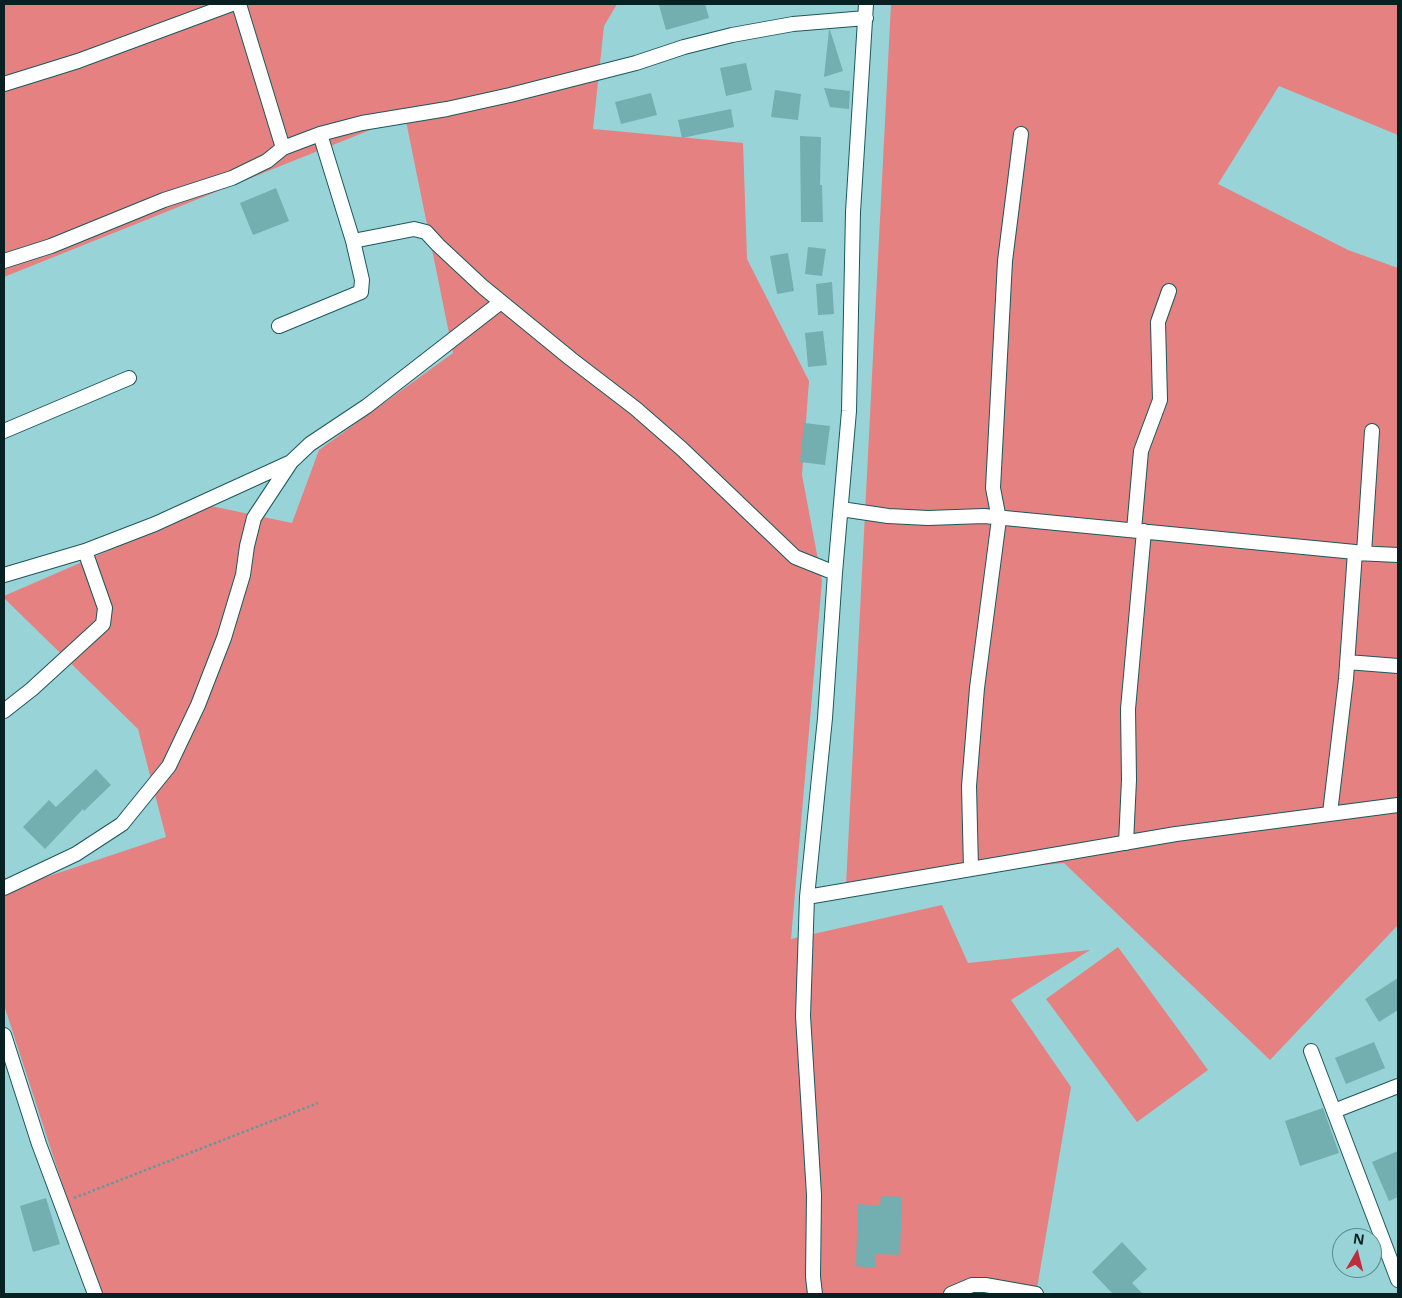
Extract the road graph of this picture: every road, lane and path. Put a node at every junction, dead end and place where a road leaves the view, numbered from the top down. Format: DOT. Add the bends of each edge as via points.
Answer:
graph roads {
  1 [pos="232,4"];
  2 [pos="240,4"];
  3 [pos="866,4"];
  4 [pos="866,18"];
  5 [pos="4,84"];
  6 [pos="320,134"];
  7 [pos="1021,134"];
  8 [pos="283,148"];
  9 [pos="353,241"];
  10 [pos="4,261"];
  11 [pos="1169,291"];
  12 [pos="501,302"];
  13 [pos="280,326"];
  14 [pos="129,378"];
  15 [pos="4,431"];
  16 [pos="1372,431"];
  17 [pos="291,462"];
  18 [pos="841,509"];
  19 [pos="999,518"];
  20 [pos="1139,531"];
  21 [pos="85,551"];
  22 [pos="1360,553"];
  23 [pos="1398,555"];
  24 [pos="835,573"];
  25 [pos="4,576"];
  26 [pos="1347,662"];
  27 [pos="1398,666"];
  28 [pos="4,711"];
  29 [pos="1398,805"];
  30 [pos="1330,813"];
  31 [pos="1126,842"];
  32 [pos="971,869"];
  33 [pos="4,888"];
  34 [pos="807,897"];
  35 [pos="4,1035"];
  36 [pos="1311,1051"];
  37 [pos="1398,1086"];
  38 [pos="318,1103"];
  39 [pos="1334,1111"];
  40 [pos="61,1204"];
  41 [pos="1398,1280"];
  42 [pos="95,1294"];
  43 [pos="815,1294"];
  44 [pos="951,1294"];
  45 [pos="1036,1294"];
  1 -- 5 [label="street" via="78,61"];
  2 -- 8 [label="street"];
  3 -- 4 [label="street"];
  4 -- 6 [label="street" via="793,24 732,35 510,95"];
  4 -- 18 [label="street" via="853,212 849,411"];
  6 -- 8 [label="street"];
  6 -- 9 [label="street"];
  7 -- 19 [label="street" via="1005,261 993,488"];
  8 -- 10 [label="street" via="267,161 232,178 164,200 51,246"];
  9 -- 12 [label="street" via="414,229 426,232"];
  9 -- 13 [label="street" via="362,280 361,292"];
  11 -- 20 [label="street" via="1158,322 1160,400 1141,451"];
  12 -- 17 [label="street" via="367,406 310,444"];
  12 -- 24 [label="street" via="682,449 795,557"];
  14 -- 15 [label="street"];
  16 -- 22 [label="street"];
  17 -- 21 [label="street" via="155,524"];
  17 -- 33 [label="street" via="254,518 243,575 224,638 198,705 169,766 122,824 76,854"];
  18 -- 19 [label="street" via="888,516"];
  18 -- 24 [label="street"];
  19 -- 20 [label="street"];
  19 -- 32 [label="street" via="972,747"];
  20 -- 22 [label="street"];
  20 -- 31 [label="street" via="1128,709"];
  21 -- 25 [label="street"];
  21 -- 28 [label="street" via="105,608 102,624"];
  22 -- 23 [label="street"];
  22 -- 26 [label="street"];
  24 -- 34 [label="street" via="826,718"];
  26 -- 27 [label="street"];
  26 -- 30 [label="street"];
  29 -- 30 [label="street"];
  30 -- 31 [label="street"];
  31 -- 32 [label="street"];
  32 -- 34 [label="street"];
  34 -- 43 [label="street" via="803,1016 814,1196"];
  35 -- 40 [label="street"];
  36 -- 39 [label="street"];
  37 -- 39 [label="street"];
  38 -- 40 [label="path"];
  39 -- 41 [label="street"];
  40 -- 42 [label="street"];
  44 -- 45 [label="street" via="972,1285"];
}
